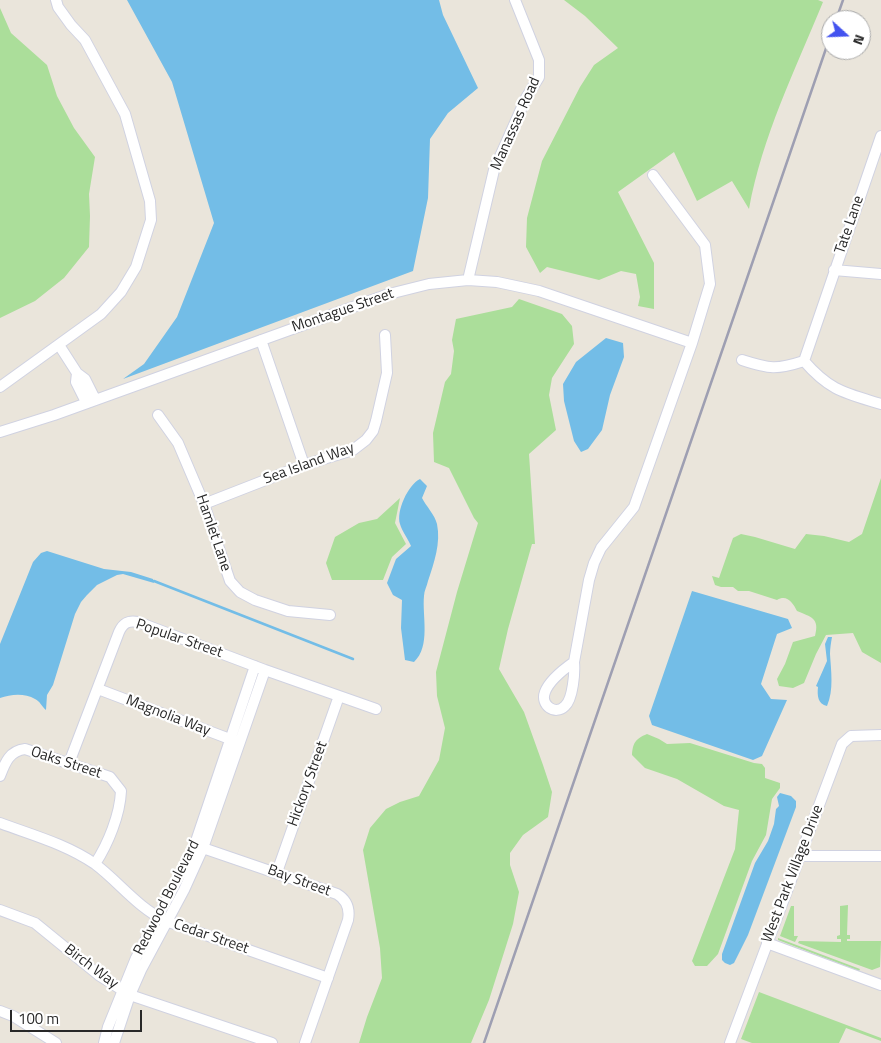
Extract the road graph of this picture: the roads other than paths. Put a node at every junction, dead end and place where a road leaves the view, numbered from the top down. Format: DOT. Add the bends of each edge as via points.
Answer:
graph roads {
  1 [pos="56,0"];
  2 [pos="515,0"];
  3 [pos="881,136"];
  4 [pos="876,167"];
  5 [pos="653,176"];
  6 [pos="834,270"];
  7 [pos="881,274"];
  8 [pos="468,280"];
  9 [pos="385,335"];
  10 [pos="261,340"];
  11 [pos="692,343"];
  12 [pos="59,345"];
  13 [pos="742,360"];
  14 [pos="804,361"];
  15 [pos="0,387"];
  16 [pos="90,401"];
  17 [pos="881,404"];
  18 [pos="158,415"];
  19 [pos="0,432"];
  20 [pos="304,465"];
  21 [pos="204,504"];
  22 [pos="330,616"];
  23 [pos="574,662"];
  24 [pos="260,668"];
  25 [pos="98,689"];
  26 [pos="339,696"];
  27 [pos="376,709"];
  28 [pos="881,735"];
  29 [pos="234,741"];
  30 [pos="70,763"];
  31 [pos="0,776"];
  32 [pos="0,823"];
  33 [pos="199,846"];
  34 [pos="800,856"];
  35 [pos="881,856"];
  36 [pos="95,864"];
  37 [pos="277,872"];
  38 [pos="0,910"];
  39 [pos="162,919"];
  40 [pos="767,942"];
  41 [pos="328,978"];
  42 [pos="881,985"];
  43 [pos="126,993"];
  44 [pos="0,1011"];
  45 [pos="56,1043"];
  46 [pos="104,1043"];
  47 [pos="114,1043"];
  48 [pos="272,1043"];
  49 [pos="305,1043"];
  50 [pos="730,1043"];
  1 -- 12 [label="street" via="70,25 85,40 125,114 150,202 151,220 136,267 121,292 101,314"];
  2 -- 8 [label="street, Manassas Road" via="539,60 539,77 526,98 494,170"];
  3 -- 4 [label="street, Tate Lane"];
  4 -- 6 [label="street, Tate Lane"];
  5 -- 11 [label="street" via="705,245 710,284"];
  6 -- 7 [label="street, Tate Lane"];
  6 -- 14 [label="street"];
  8 -- 10 [label="street, Montague Street" via="429,284 390,294"];
  8 -- 11 [label="street, Montague Street" via="539,291"];
  9 -- 20 [label="street, Sea Island Way" via="387,373 373,431 353,450"];
  10 -- 16 [label="street, Montague Street"];
  10 -- 20 [label="street"];
  11 -- 23 [label="street" via="634,507 601,548 594,563"];
  12 -- 15 [label="street"];
  12 -- 16 [label="street" via="77,374 76,382"];
  13 -- 14 [label="street" via="766,368 786,367"];
  14 -- 17 [label="street" via="840,392"];
  16 -- 19 [label="street, Montague Street"];
  18 -- 21 [label="street, Hamlet Lane" via="178,443"];
  20 -- 21 [label="street, Sea Island Way"];
  21 -- 22 [label="street, Hamlet Lane" via="230,581 240,592 288,611"];
  24 -- 25 [label="street, Popular Street" via="130,621 122,626"];
  24 -- 26 [label="street, Popular Street"];
  24 -- 29 [label="street, Redwood Boulevard"];
  25 -- 29 [label="street, Magnolia Way"];
  25 -- 30 [label="street, Popular Street"];
  26 -- 27 [label="street, Popular Street"];
  26 -- 37 [label="street, Hickory Street"];
  28 -- 34 [label="street, West Park Village Drive" via="851,736 842,744"];
  29 -- 33 [label="street, Redwood Boulevard"];
  30 -- 31 [label="street, Oaks Street" via="21,749 8,758"];
  30 -- 36 [label="street, Oaks Street" via="110,777 121,791 120,804"];
  32 -- 36 [label="street, Cedar Street" via="63,846"];
  33 -- 37 [label="street, Bay Street"];
  33 -- 39 [label="street, Redwood Boulevard" via="184,890"];
  34 -- 35 [label="street"];
  34 -- 40 [label="street, West Park Village Drive"];
  36 -- 39 [label="street, Cedar Street"];
  37 -- 41 [label="street, Bay Street" via="337,894 346,904 348,920"];
  38 -- 43 [label="street, Birch Way" via="35,923"];
  39 -- 41 [label="street, Cedar Street"];
  39 -- 43 [label="street, Redwood Boulevard"];
  40 -- 42 [label="street"];
  40 -- 50 [label="street, West Park Village Drive"];
  41 -- 49 [label="street, Bay Street"];
  43 -- 46 [label="street, Redwood Boulevard" via="108,1027"];
  43 -- 47 [label="street, Redwood Boulevard"];
  43 -- 48 [label="street, Birch Way"];
  44 -- 45 [label="street"];
}
